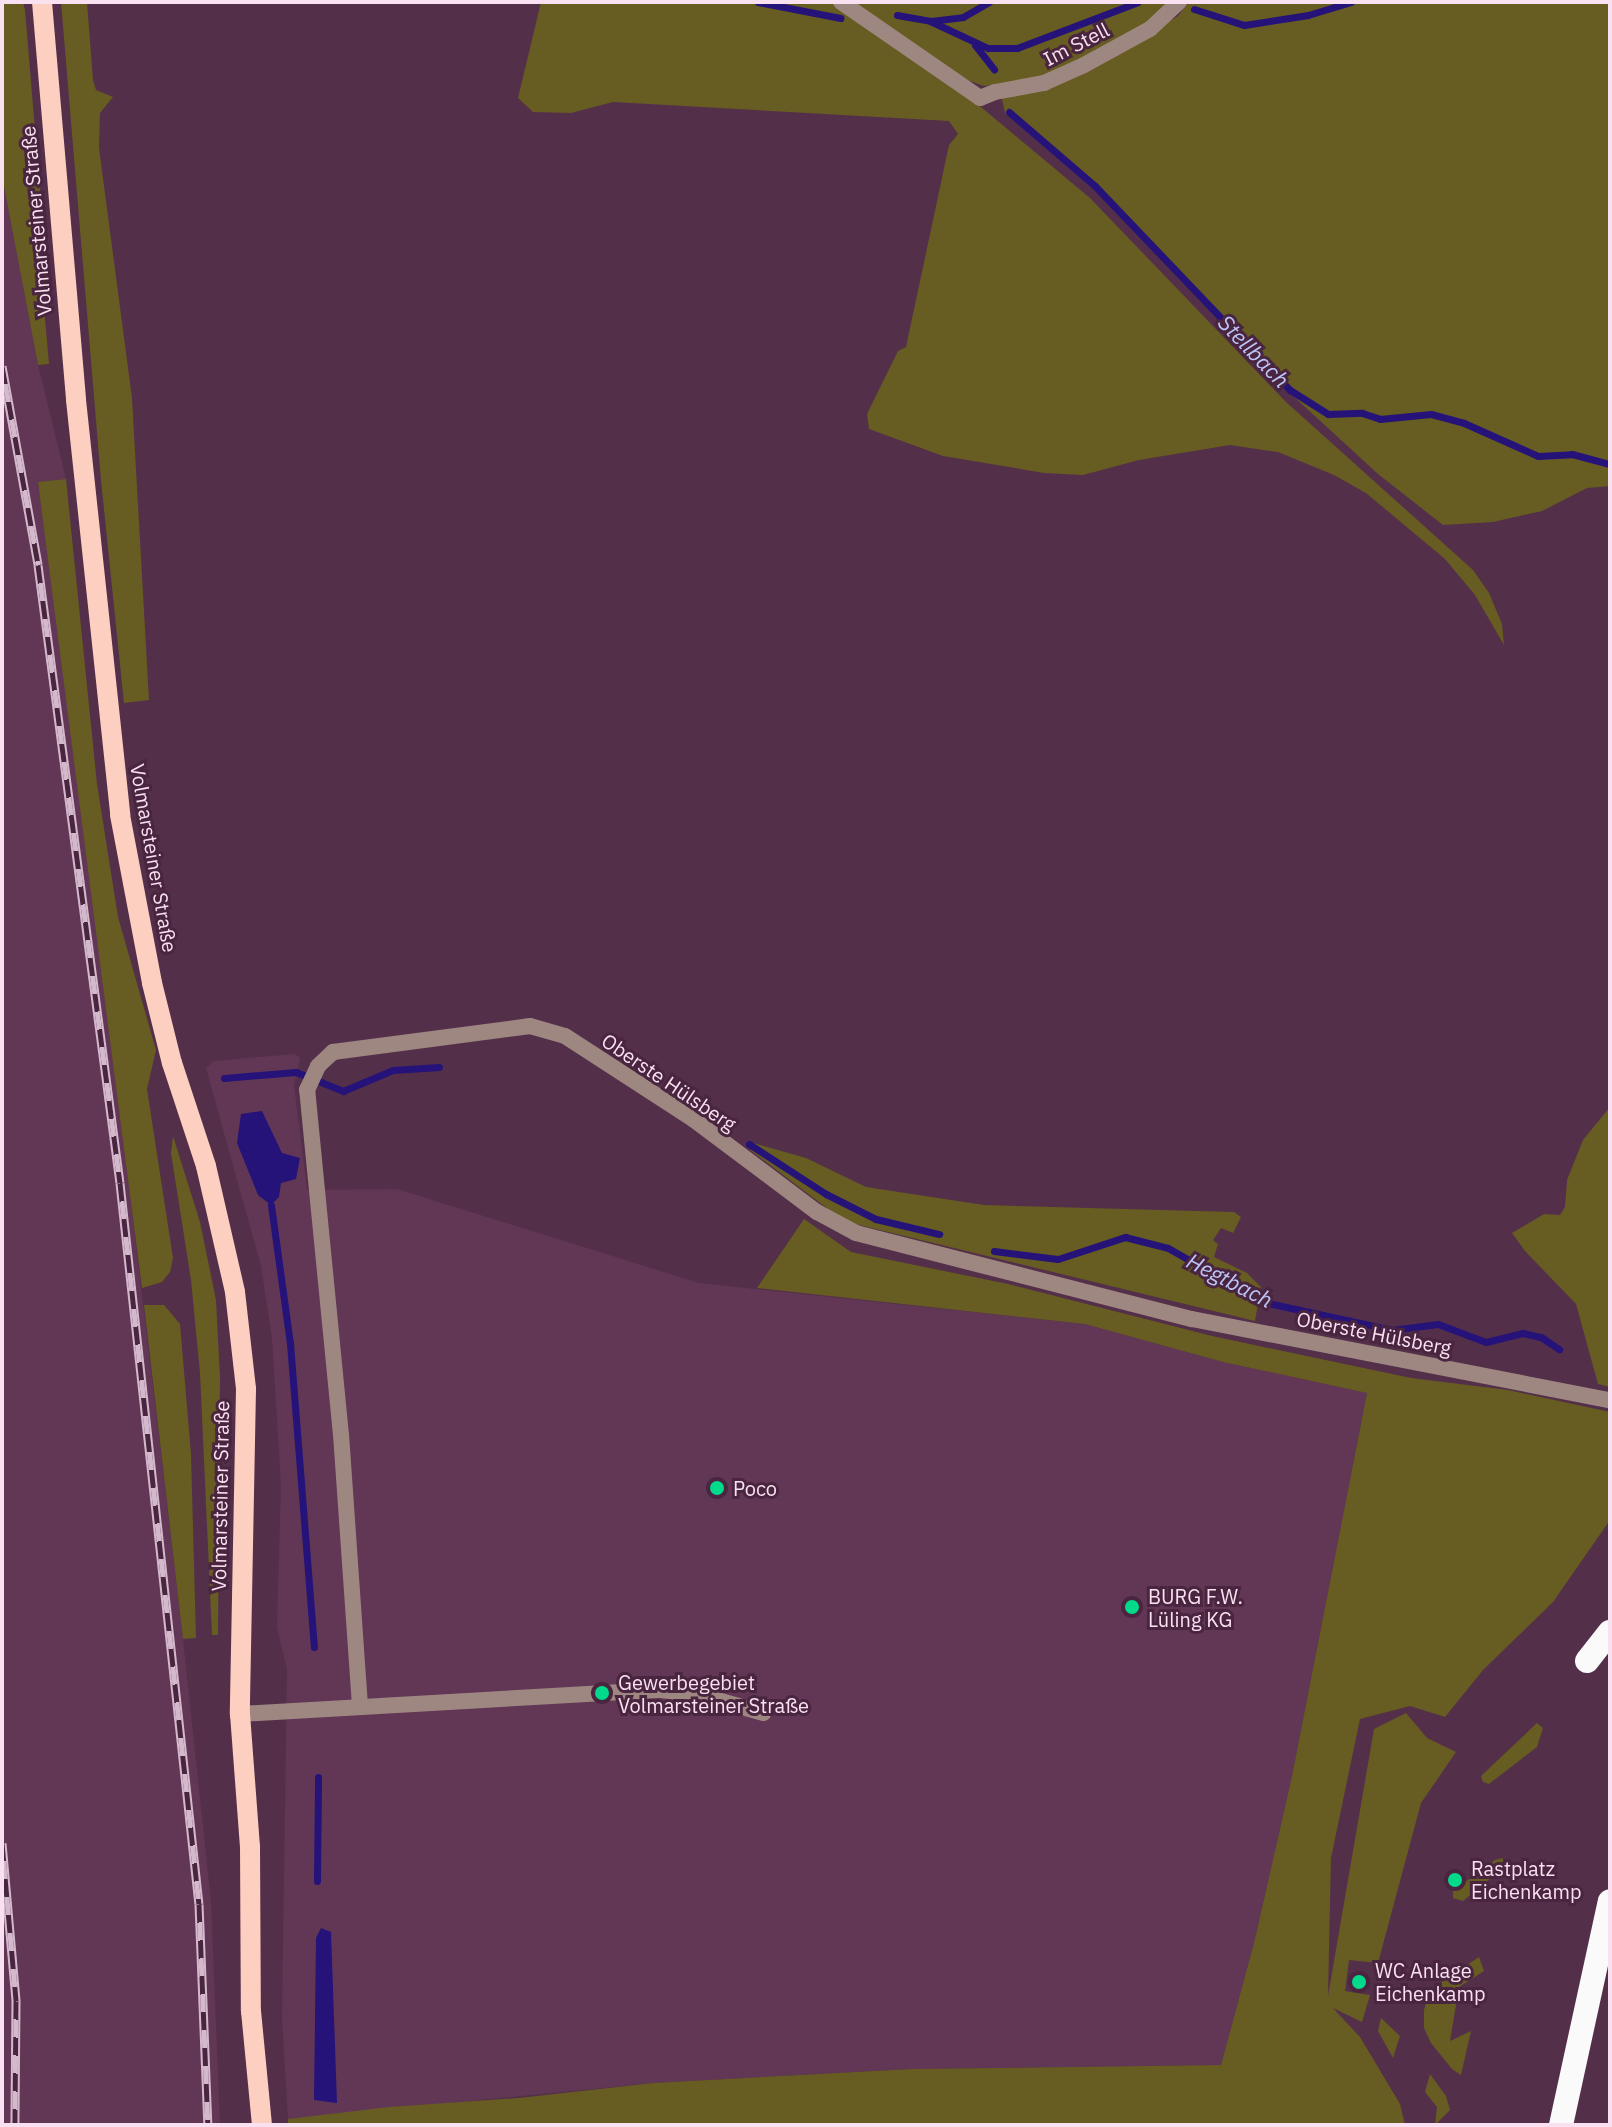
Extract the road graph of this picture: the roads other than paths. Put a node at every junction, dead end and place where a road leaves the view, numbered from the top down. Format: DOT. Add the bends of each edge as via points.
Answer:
graph roads {
  1 [pos="42,2"];
  2 [pos="841,2"];
  3 [pos="1179,2"];
  4 [pos="1610,1400"];
  5 [pos="1610,1632"];
  6 [pos="1587,1661"];
  7 [pos="360,1706"];
  8 [pos="763,1713"];
  9 [pos="240,1714"];
  10 [pos="1610,1901"];
  11 [pos="262,2125"];
  12 [pos="1561,2125"];
  1 -- 9 [label="main road, Volmarsteiner Straße" via="77,415 120,815 152,983 206,1166 235,1292 246,1389"];
  2 -- 3 [label="street, Im Stell" via="980,98 1044,83 1084,65 1150,29"];
  4 -- 7 [label="street, Oberste Hülsberg" via="1192,1319 856,1233 817,1212 693,1119 565,1036 530,1026 333,1052 318,1066 307,1090 341,1435"];
  5 -- 6 [label="highway"];
  7 -- 8 [label="street" via="661,1690"];
  7 -- 9 [label="street"];
  9 -- 11 [label="main road, Volmarsteiner Straße" via="250,1846 251,2011"];
  10 -- 12 [label="highway"];
}
